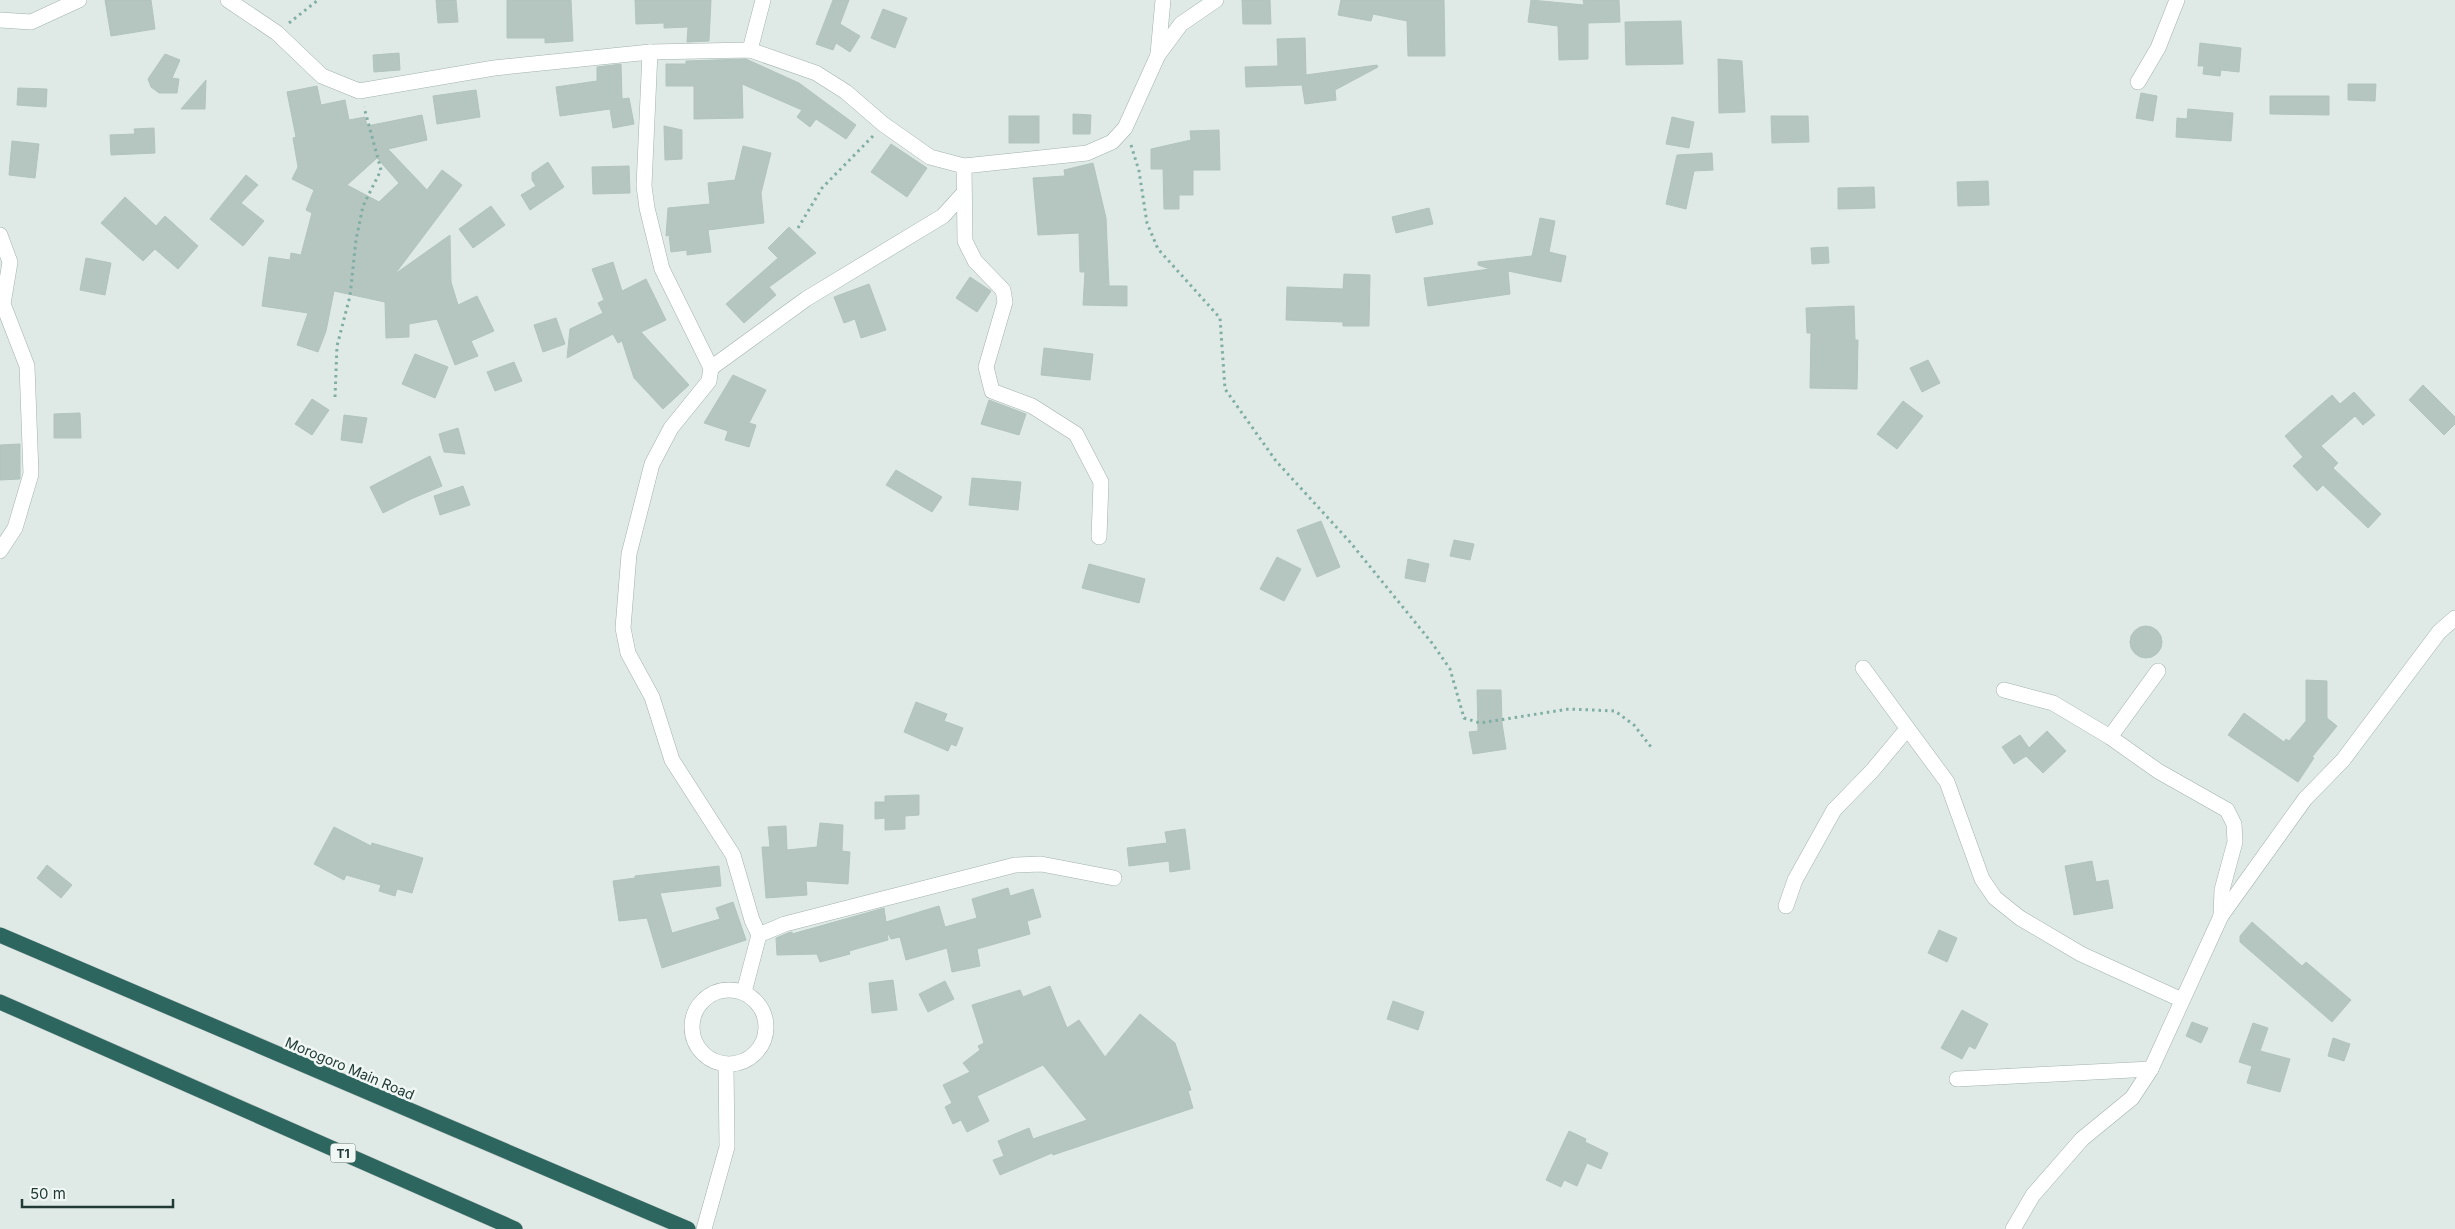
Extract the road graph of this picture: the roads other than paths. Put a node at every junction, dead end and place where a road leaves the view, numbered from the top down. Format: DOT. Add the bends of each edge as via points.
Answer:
graph roads {
  1 [pos="79,0"];
  2 [pos="228,0"];
  3 [pos="763,0"];
  4 [pos="1163,0"];
  5 [pos="1216,0"];
  6 [pos="2177,0"];
  7 [pos="0,20"];
  8 [pos="750,50"];
  9 [pos="650,52"];
  10 [pos="1158,55"];
  11 [pos="2138,82"];
  12 [pos="964,166"];
  13 [pos="964,194"];
  14 [pos="0,235"];
  15 [pos="711,368"];
  16 [pos="1099,537"];
  17 [pos="0,550"];
  18 [pos="2455,618"];
  19 [pos="1863,668"];
  20 [pos="2158,671"];
  21 [pos="2004,690"];
  22 [pos="1907,729"];
  23 [pos="2110,737"];
  24 [pos="1114,878"];
  25 [pos="1786,906"];
  26 [pos="2221,916"];
  27 [pos="0,935"];
  28 [pos="759,935"];
  29 [pos="744,992"];
  30 [pos="2182,1000"];
  31 [pos="0,1002"];
  32 [pos="726,1065"];
  33 [pos="2151,1069"];
  34 [pos="1957,1079"];
  35 [pos="515,1229"];
  36 [pos="688,1229"];
  37 [pos="704,1229"];
  38 [pos="2013,1229"];
  1 -- 7 [label="street" via="31,22"];
  2 -- 9 [label="street" via="277,32 322,76 359,91 494,68"];
  3 -- 8 [label="street"];
  4 -- 10 [label="street"];
  5 -- 10 [label="street" via="1181,24"];
  6 -- 11 [label="street" via="2158,48"];
  8 -- 9 [label="street"];
  8 -- 12 [label="street" via="816,73 930,157"];
  9 -- 15 [label="street" via="644,186 647,208 662,269"];
  10 -- 12 [label="street" via="1125,128 1112,142 1087,153"];
  12 -- 13 [label="street"];
  13 -- 15 [label="street" via="943,216 806,299"];
  13 -- 16 [label="street" via="966,242 975,262 1004,290 1005,302 986,367 992,391 1032,406 1076,434 1101,482"];
  14 -- 17 [label="street" via="10,262 3,304 27,366 31,474 15,528"];
  15 -- 28 [label="street" via="709,381 671,428 652,464 629,554 623,628 628,653 652,697 672,760 733,855"];
  18 -- 26 [label="street" via="2439,632 2343,760 2305,799"];
  19 -- 22 [label="street"];
  20 -- 23 [label="street"];
  21 -- 23 [label="street" via="2053,703"];
  22 -- 25 [label="street" via="1834,810 1795,880"];
  22 -- 30 [label="street" via="1947,782 1982,879 1994,898 2020,918 2080,954"];
  23 -- 26 [label="street" via="2158,771 2227,810 2234,824 2235,842 2222,890"];
  24 -- 28 [label="street" via="1042,864 1016,865 785,924"];
  26 -- 30 [label="street"];
  27 -- 36 [label="highway, Morogoro Main Road"];
  28 -- 29 [label="street"];
  29 -- 32 [label="street" via="761,1005 766,1019 768,1026 763,1047 747,1061"];
  29 -- 32 [label="street" via="734,989 712,993 692,1018 691,1028 698,1049 715,1062"];
  30 -- 33 [label="street"];
  31 -- 35 [label="highway, T1"];
  32 -- 37 [label="street" via="727,1147"];
  33 -- 34 [label="street"];
  33 -- 38 [label="street" via="2132,1098 2082,1139 2033,1195"];
}
